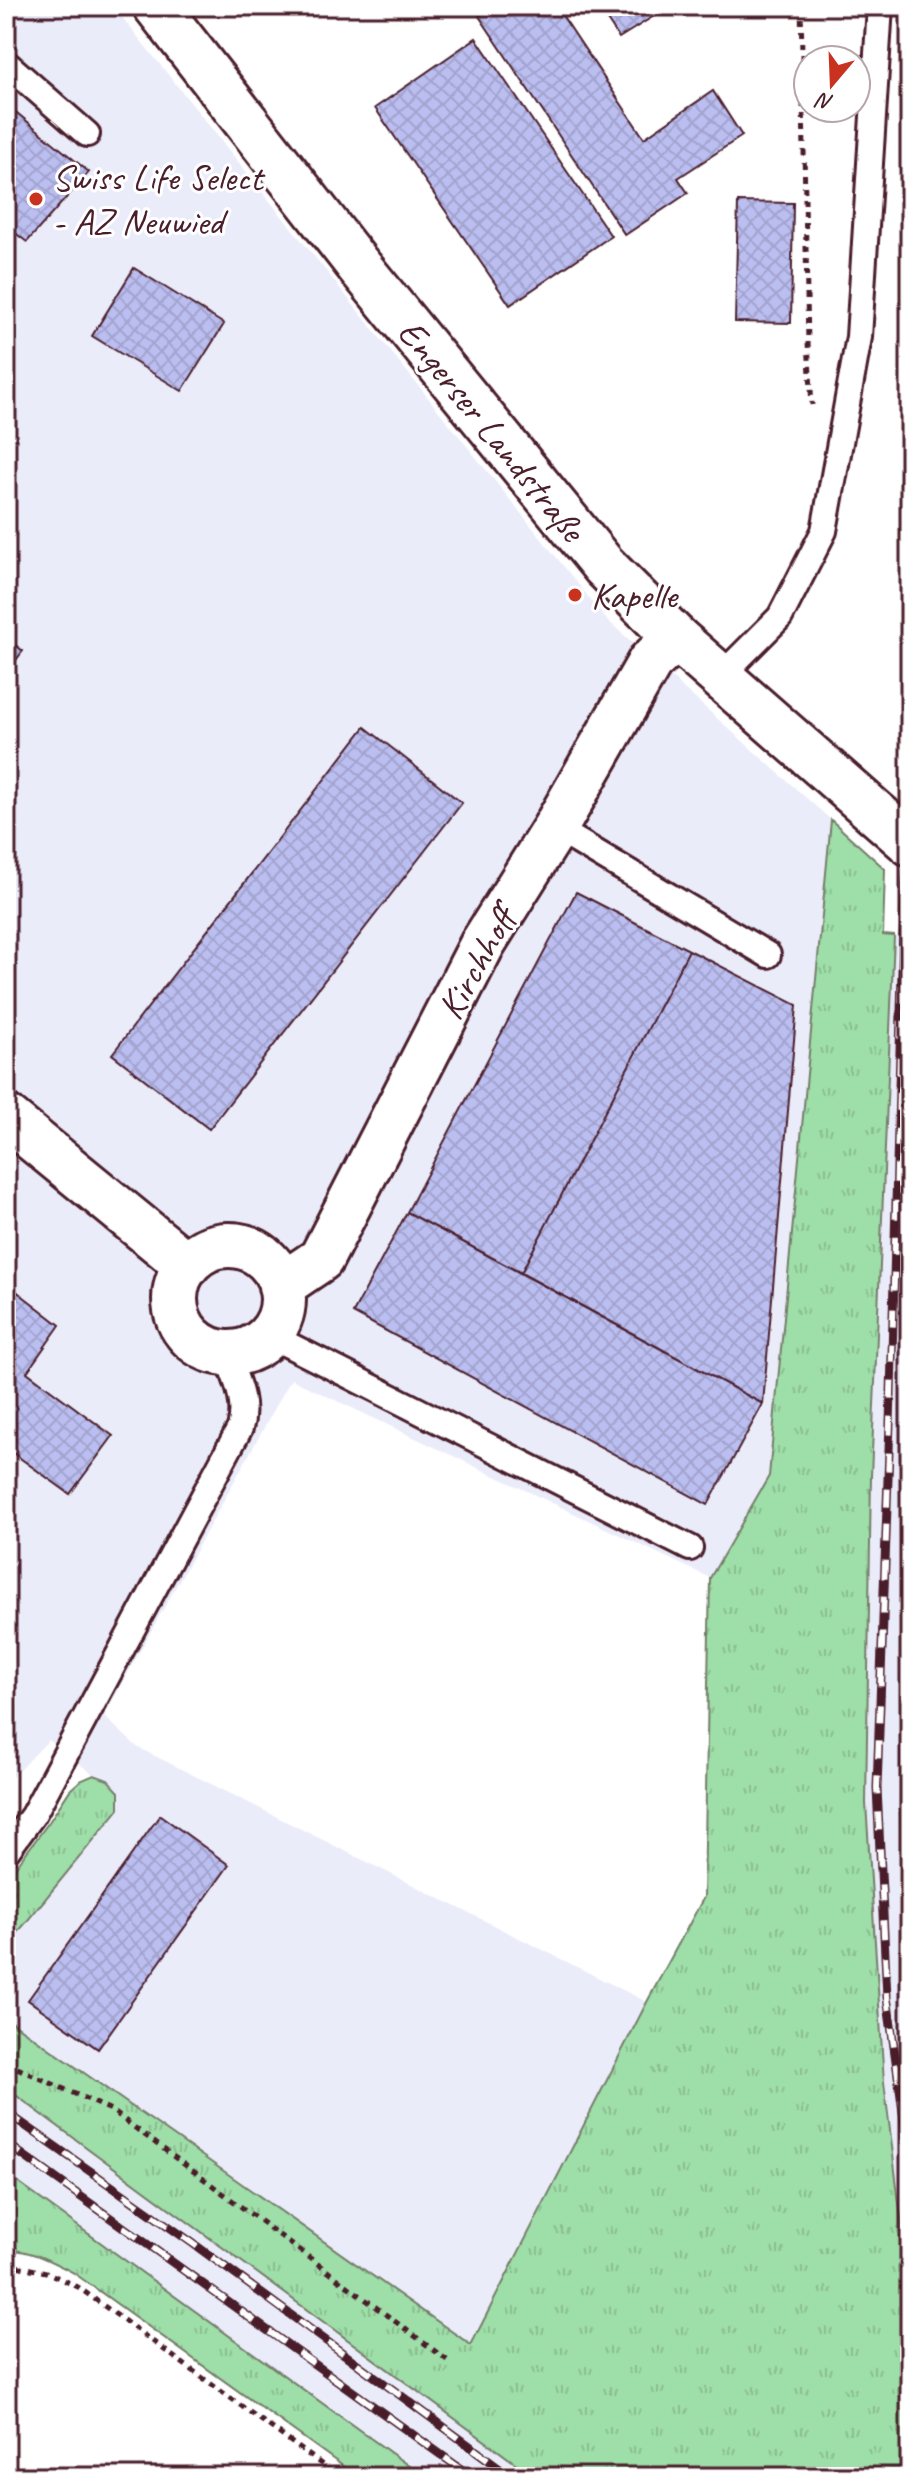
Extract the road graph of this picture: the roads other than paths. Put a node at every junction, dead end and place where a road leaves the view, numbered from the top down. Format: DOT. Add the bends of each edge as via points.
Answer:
graph roads {
  1 [pos="156,6"];
  2 [pos="880,6"];
  3 [pos="6,63"];
  4 [pos="87,134"];
  5 [pos="676,638"];
  6 [pos="721,676"];
  7 [pos="555,828"];
  8 [pos="910,843"];
  9 [pos="768,955"];
  10 [pos="6,1117"];
  11 [pos="187,1265"];
  12 [pos="281,1286"];
  13 [pos="269,1335"];
  14 [pos="226,1353"];
  15 [pos="690,1548"];
  16 [pos="6,1852"];
  1 -- 5 [label="street, Engerser Landstraße" via="358,265 604,566"];
  2 -- 6 [label="lane" via="859,337 824,531 780,617"];
  3 -- 4 [label="lane"];
  5 -- 6 [label="street, Engerser Landstraße"];
  5 -- 7 [label="street, Kirchhoff" via="650,662"];
  6 -- 8 [label="street, Engerser Landstraße"];
  7 -- 9 [label="lane"];
  7 -- 12 [label="street, Kirchhoff" via="483,943 321,1259"];
  10 -- 11 [label="street"];
  11 -- 12 [label="street" via="220,1246 239,1246 267,1261"];
  11 -- 14 [label="street" via="175,1292 186,1333 201,1345"];
  12 -- 13 [label="street" via="279,1319"];
  13 -- 14 [label="street" via="259,1344"];
  13 -- 15 [label="lane"];
  14 -- 16 [label="lane" via="243,1402 240,1428 33,1815"];
}
